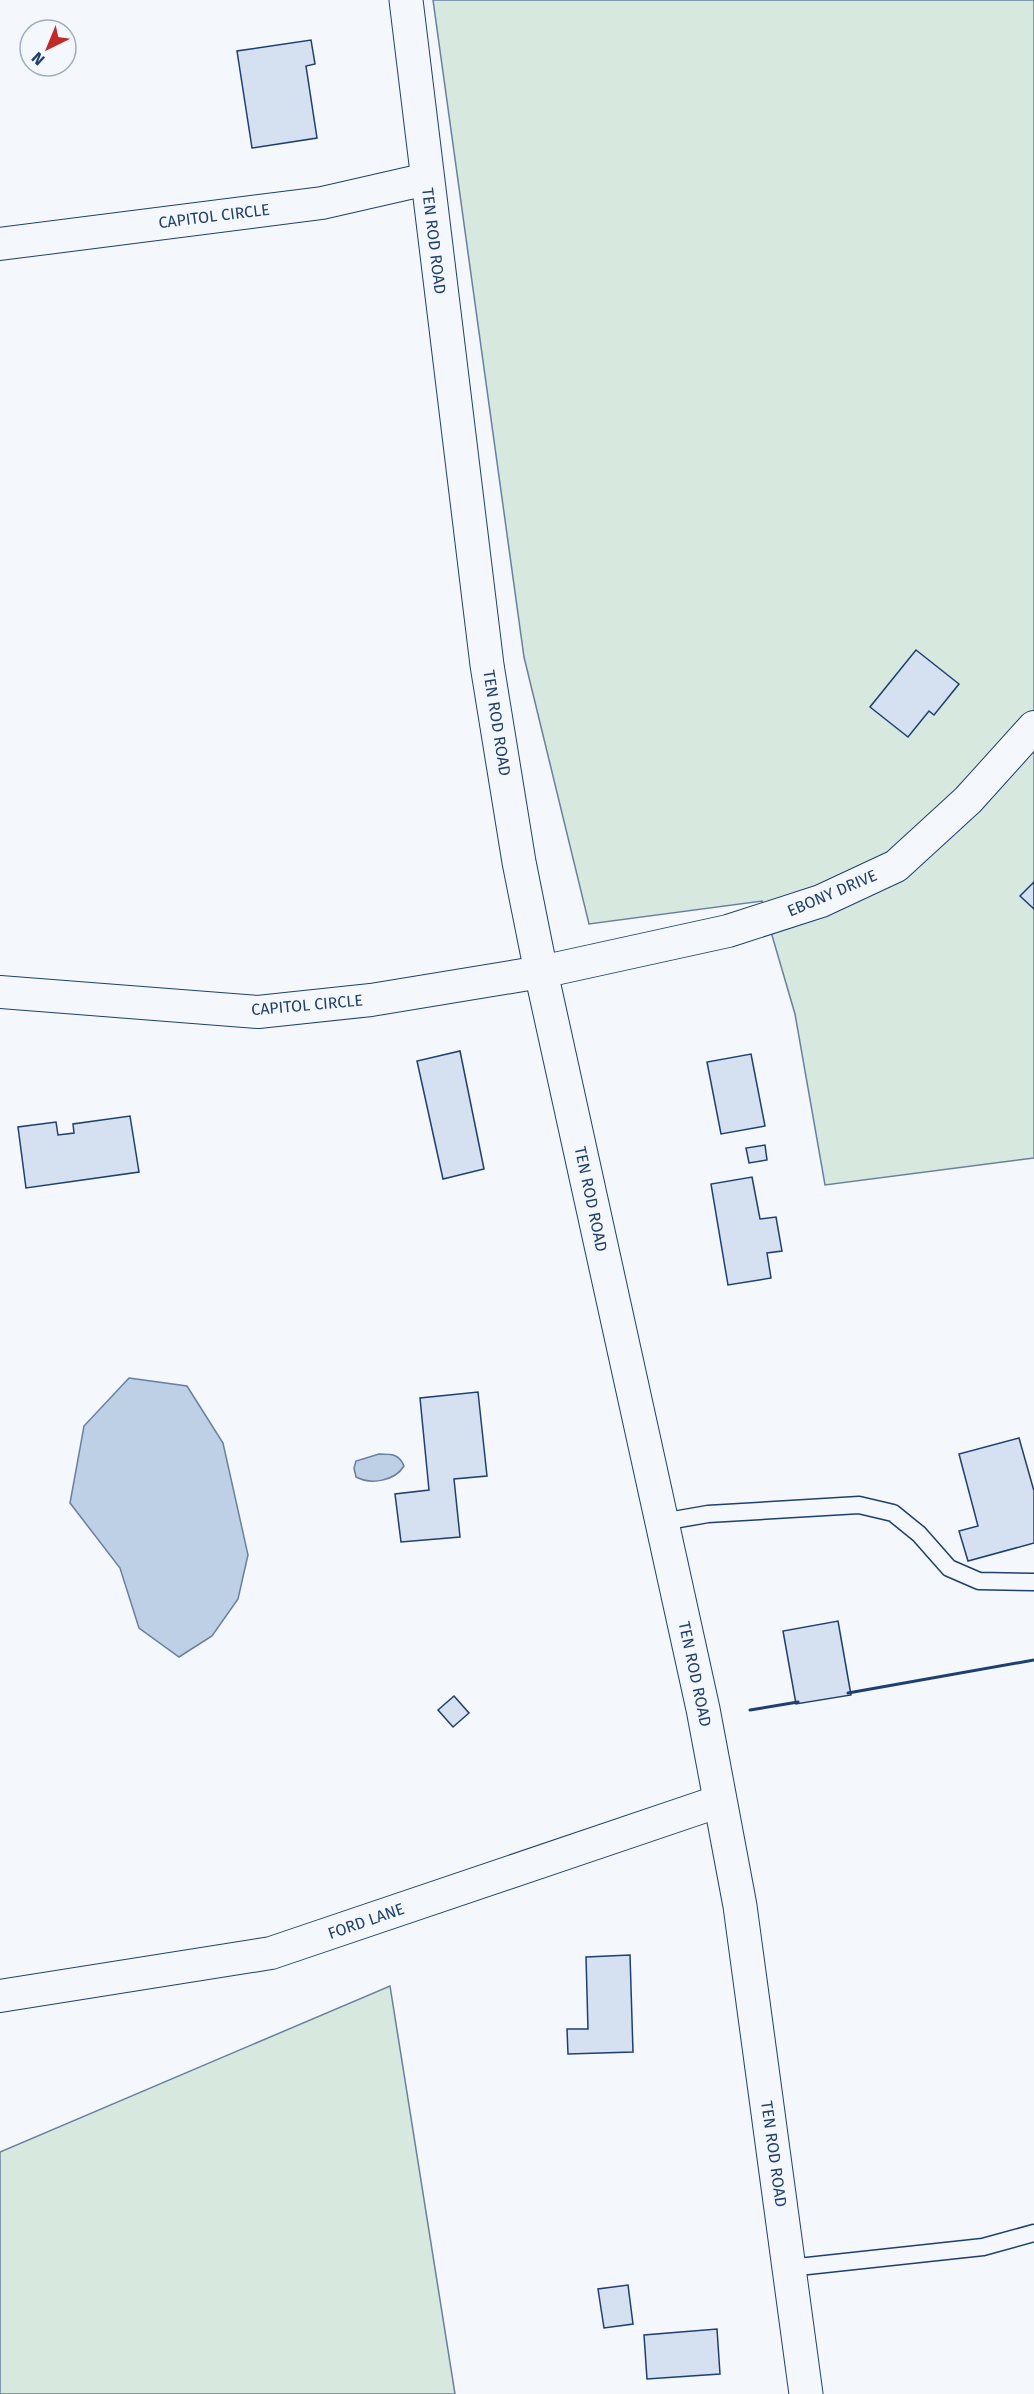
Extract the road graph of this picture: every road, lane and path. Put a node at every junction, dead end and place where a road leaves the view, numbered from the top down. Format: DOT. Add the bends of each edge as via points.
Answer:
graph roads {
  1 [pos="406,0"];
  2 [pos="427,179"];
  3 [pos="0,244"];
  4 [pos="1034,727"];
  5 [pos="541,972"];
  6 [pos="0,992"];
  7 [pos="662,1522"];
  8 [pos="1034,1582"];
  9 [pos="720,1801"];
  10 [pos="0,1996"];
  11 [pos="1034,2233"];
  12 [pos="789,2268"];
  13 [pos="806,2394"];
  1 -- 2 [label="street, TEN ROD ROAD"];
  2 -- 3 [label="street, CAPITOL CIRCLE" via="322,203"];
  2 -- 5 [label="street, TEN ROD ROAD" via="487,665"];
  4 -- 5 [label="street, EBONY DRIVE" via="968,800 896,866 821,901 728,932"];
  5 -- 6 [label="street, CAPITOL CIRCLE" via="370,1000 258,1012"];
  5 -- 7 [label="street, TEN ROD ROAD"];
  7 -- 8 [label="lane" via="708,1514 859,1505 893,1513 920,1534 949,1568 979,1581"];
  7 -- 9 [label="street, TEN ROD ROAD"];
  9 -- 10 [label="street, FORD LANE" via="271,1953"];
  9 -- 12 [label="street, TEN ROD ROAD" via="740,1905"];
  11 -- 12 [label="lane" via="983,2247"];
  12 -- 13 [label="street, TEN ROD ROAD"];
}
